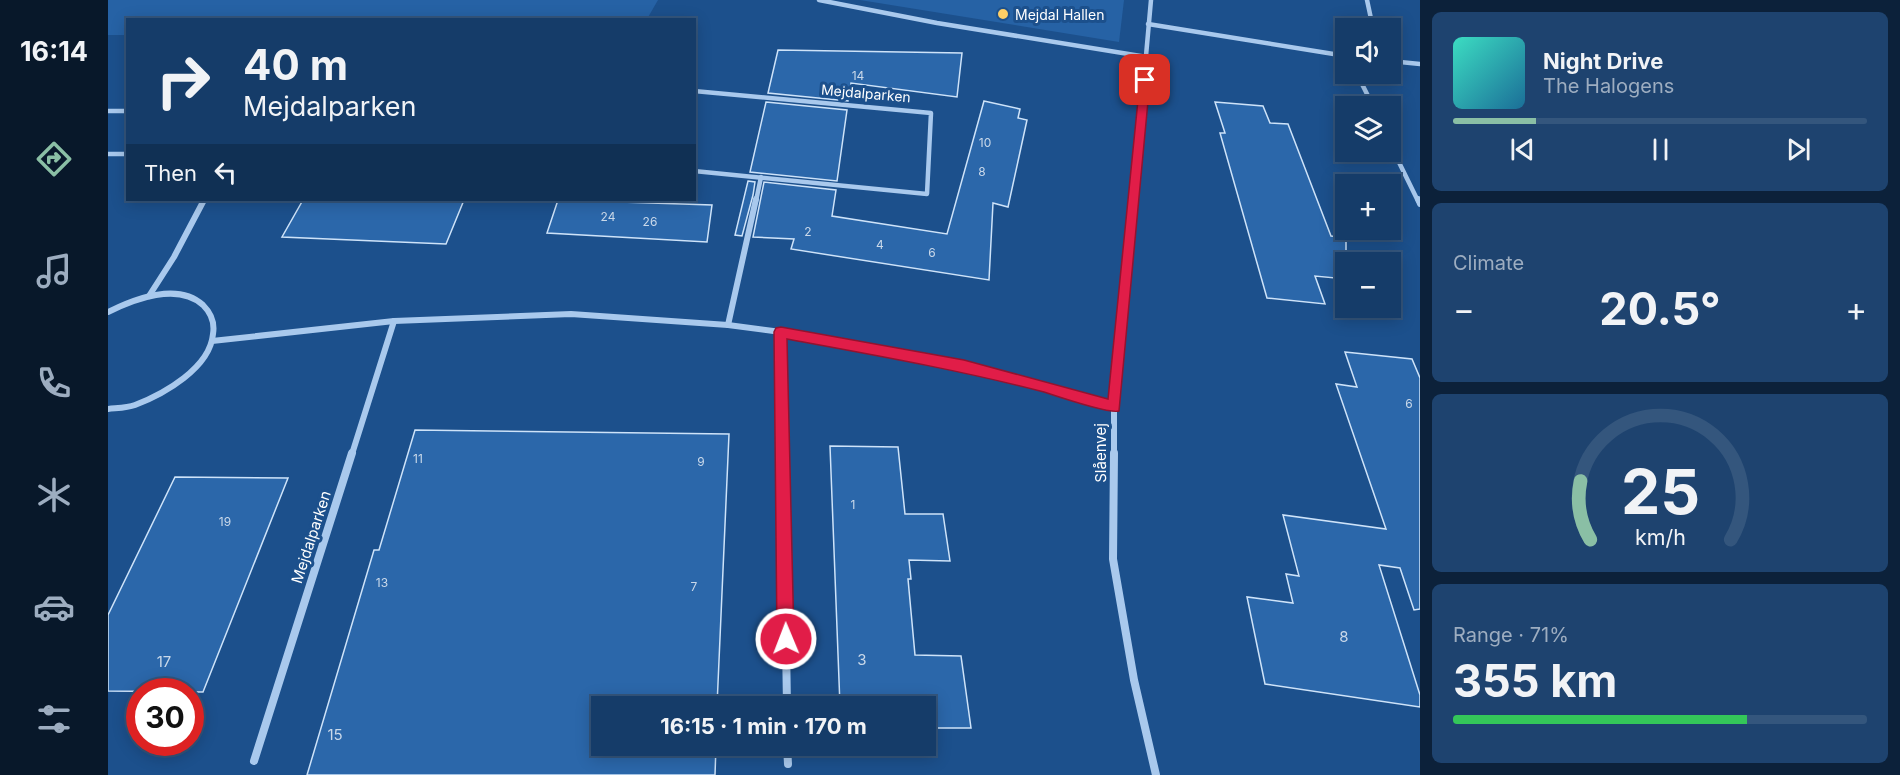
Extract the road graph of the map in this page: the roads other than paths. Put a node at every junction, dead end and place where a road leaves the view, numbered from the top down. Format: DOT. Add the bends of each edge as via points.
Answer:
graph roads {
  1 [pos="819,0"];
  2 [pos="1151,0"];
  3 [pos="1366,0"];
  4 [pos="1370,18"];
  5 [pos="1148,24"];
  6 [pos="1335,54"];
  7 [pos="1148,57"];
  8 [pos="1401,62"];
  9 [pos="1420,64"];
  10 [pos="696,91"];
  11 [pos="108,111"];
  12 [pos="126,111"];
  13 [pos="108,154"];
  14 [pos="126,154"];
  15 [pos="1399,162"];
  16 [pos="696,171"];
  17 [pos="761,177"];
  18 [pos="203,201"];
  19 [pos="1420,204"];
  20 [pos="149,296"];
  21 [pos="108,312"];
  22 [pos="394,321"];
  23 [pos="728,325"];
  24 [pos="781,332"];
  25 [pos="212,341"];
  26 [pos="1114,407"];
  27 [pos="108,409"];
  28 [pos="787,696"];
  29 [pos="788,756"];
  30 [pos="254,761"];
  31 [pos="788,764"];
  32 [pos="1156,775"];
  1 -- 7 [label="street" via="937,24"];
  2 -- 5 [label="street, Slåenvej"];
  3 -- 4 [label="street"];
  5 -- 6 [label="street"];
  5 -- 7 [label="street, Slåenvej"];
  7 -- 26 [label="street, Slåenvej"];
  8 -- 9 [label="street"];
  10 -- 17 [label="street, Mejdalparken" via="931,113 927,194"];
  11 -- 12 [label="street"];
  13 -- 14 [label="street"];
  15 -- 19 [label="street"];
  16 -- 17 [label="street, Mejdalparken"];
  17 -- 23 [label="street"];
  18 -- 20 [label="street"];
  20 -- 21 [label="street"];
  20 -- 25 [label="street" via="178,294 201,302 213,319"];
  22 -- 23 [label="street" via="571,314"];
  22 -- 25 [label="street"];
  22 -- 30 [label="street, Mejdalparken"];
  23 -- 24 [label="street"];
  24 -- 26 [label="street" via="964,366"];
  24 -- 28 [label="street"];
  25 -- 27 [label="street" via="197,367 168,390 133,406"];
  26 -- 32 [label="street, Slåenvej" via="1113,560"];
  29 -- 31 [label="street"];
}
